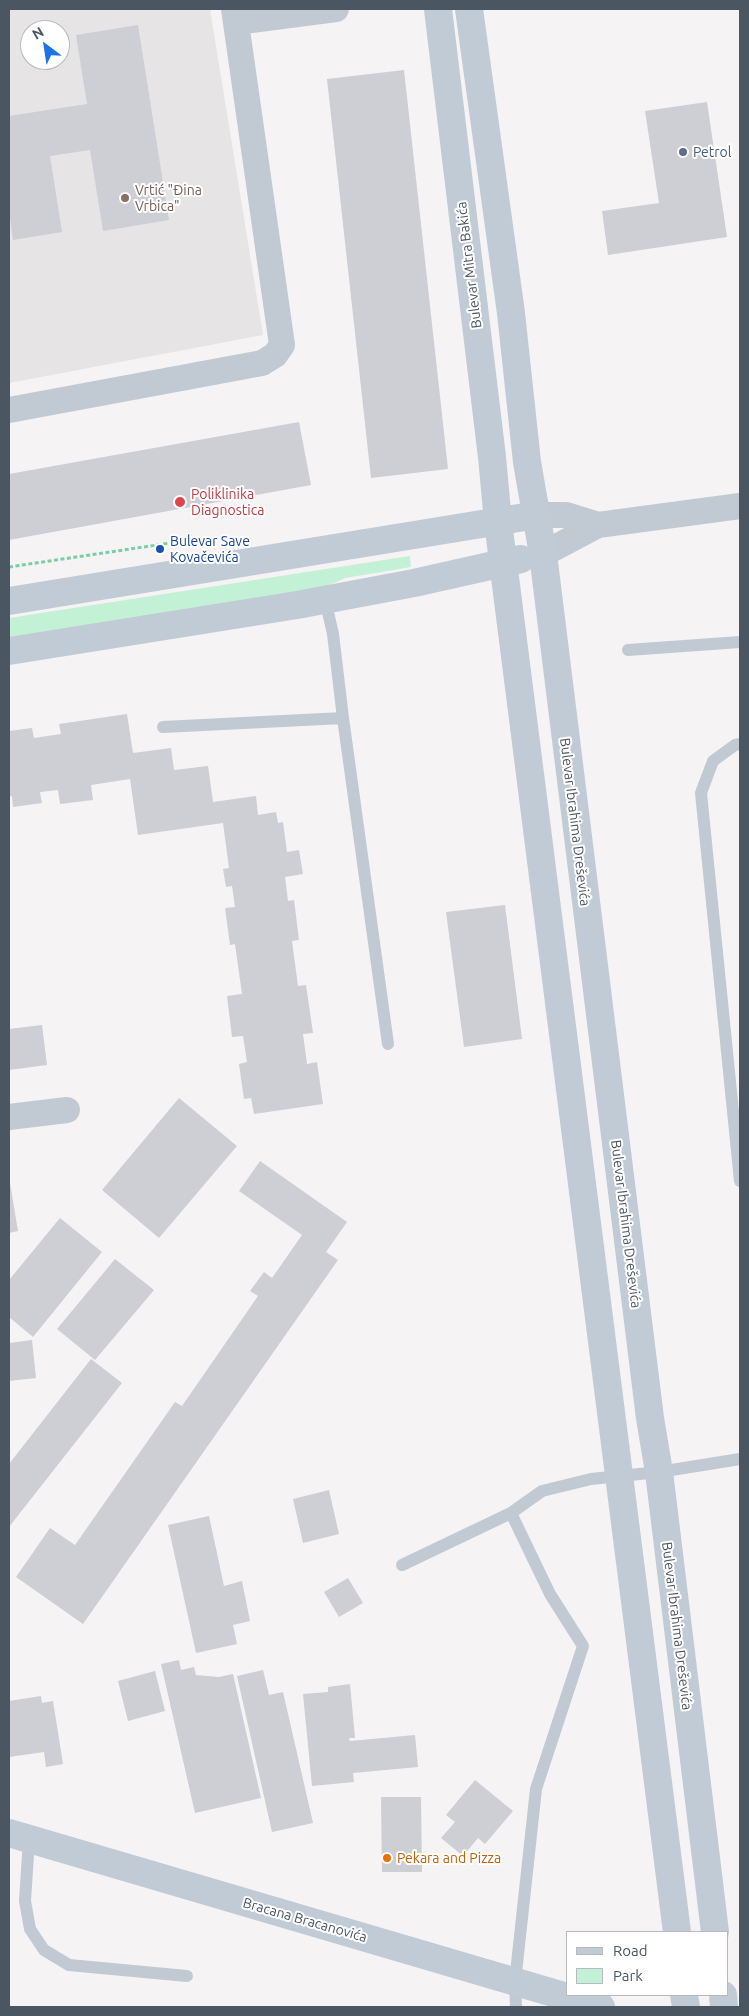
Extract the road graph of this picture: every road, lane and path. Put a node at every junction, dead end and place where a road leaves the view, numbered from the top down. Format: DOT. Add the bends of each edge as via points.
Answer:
graph roads {
  1 [pos="336,9"];
  2 [pos="438,9"];
  3 [pos="469,9"];
  4 [pos="235,15"];
  5 [pos="9,410"];
  6 [pos="740,506"];
  7 [pos="537,515"];
  8 [pos="498,522"];
  9 [pos="598,525"];
  10 [pos="543,554"];
  11 [pos="504,563"];
  12 [pos="324,599"];
  13 [pos="9,601"];
  14 [pos="740,642"];
  15 [pos="628,650"];
  16 [pos="9,651"];
  17 [pos="343,718"];
  18 [pos="163,727"];
  19 [pos="740,744"];
  20 [pos="388,1044"];
  21 [pos="67,1110"];
  22 [pos="9,1117"];
  23 [pos="740,1181"];
  24 [pos="740,1459"];
  25 [pos="659,1472"];
  26 [pos="619,1475"];
  27 [pos="511,1513"];
  28 [pos="402,1565"];
  29 [pos="19,1836"];
  30 [pos="676,1931"];
  31 [pos="715,1931"];
  32 [pos="187,1976"];
  33 [pos="515,1994"];
  34 [pos="601,2007"];
  1 -- 4 [label="street"];
  2 -- 8 [label="street, Bulevar Mitra Bakića"];
  3 -- 7 [label="street" via="511,313 527,462"];
  4 -- 5 [label="street" via="282,345 275,355 262,363"];
  6 -- 9 [label="street"];
  7 -- 8 [label="street"];
  7 -- 9 [label="street" via="566,515"];
  7 -- 10 [label="street, Bulevar Ibrahima Dreševića"];
  8 -- 11 [label="street"];
  8 -- 13 [label="street"];
  9 -- 10 [label="street"];
  10 -- 11 [label="street"];
  10 -- 25 [label="street, Bulevar Ibrahima Dreševića"];
  11 -- 12 [label="street"];
  11 -- 26 [label="street"];
  12 -- 16 [label="street"];
  12 -- 17 [label="lane" via="333,634"];
  14 -- 15 [label="lane"];
  17 -- 18 [label="lane"];
  17 -- 20 [label="lane"];
  19 -- 23 [label="lane" via="735,744 713,761 701,793"];
  21 -- 22 [label="street"];
  24 -- 25 [label="lane"];
  25 -- 26 [label="lane"];
  25 -- 31 [label="street, Bulevar Ibrahima Dreševića"];
  26 -- 27 [label="lane" via="542,1491"];
  26 -- 30 [label="street"];
  27 -- 28 [label="lane"];
  27 -- 33 [label="lane" via="550,1594 583,1646 536,1789"];
  29 -- 32 [label="lane" via="30,1929 44,1950 69,1965"];
  29 -- 33 [label="street, Bracana Bracanovića"];
  33 -- 34 [label="street, Bracana Bracanovića"];
}
